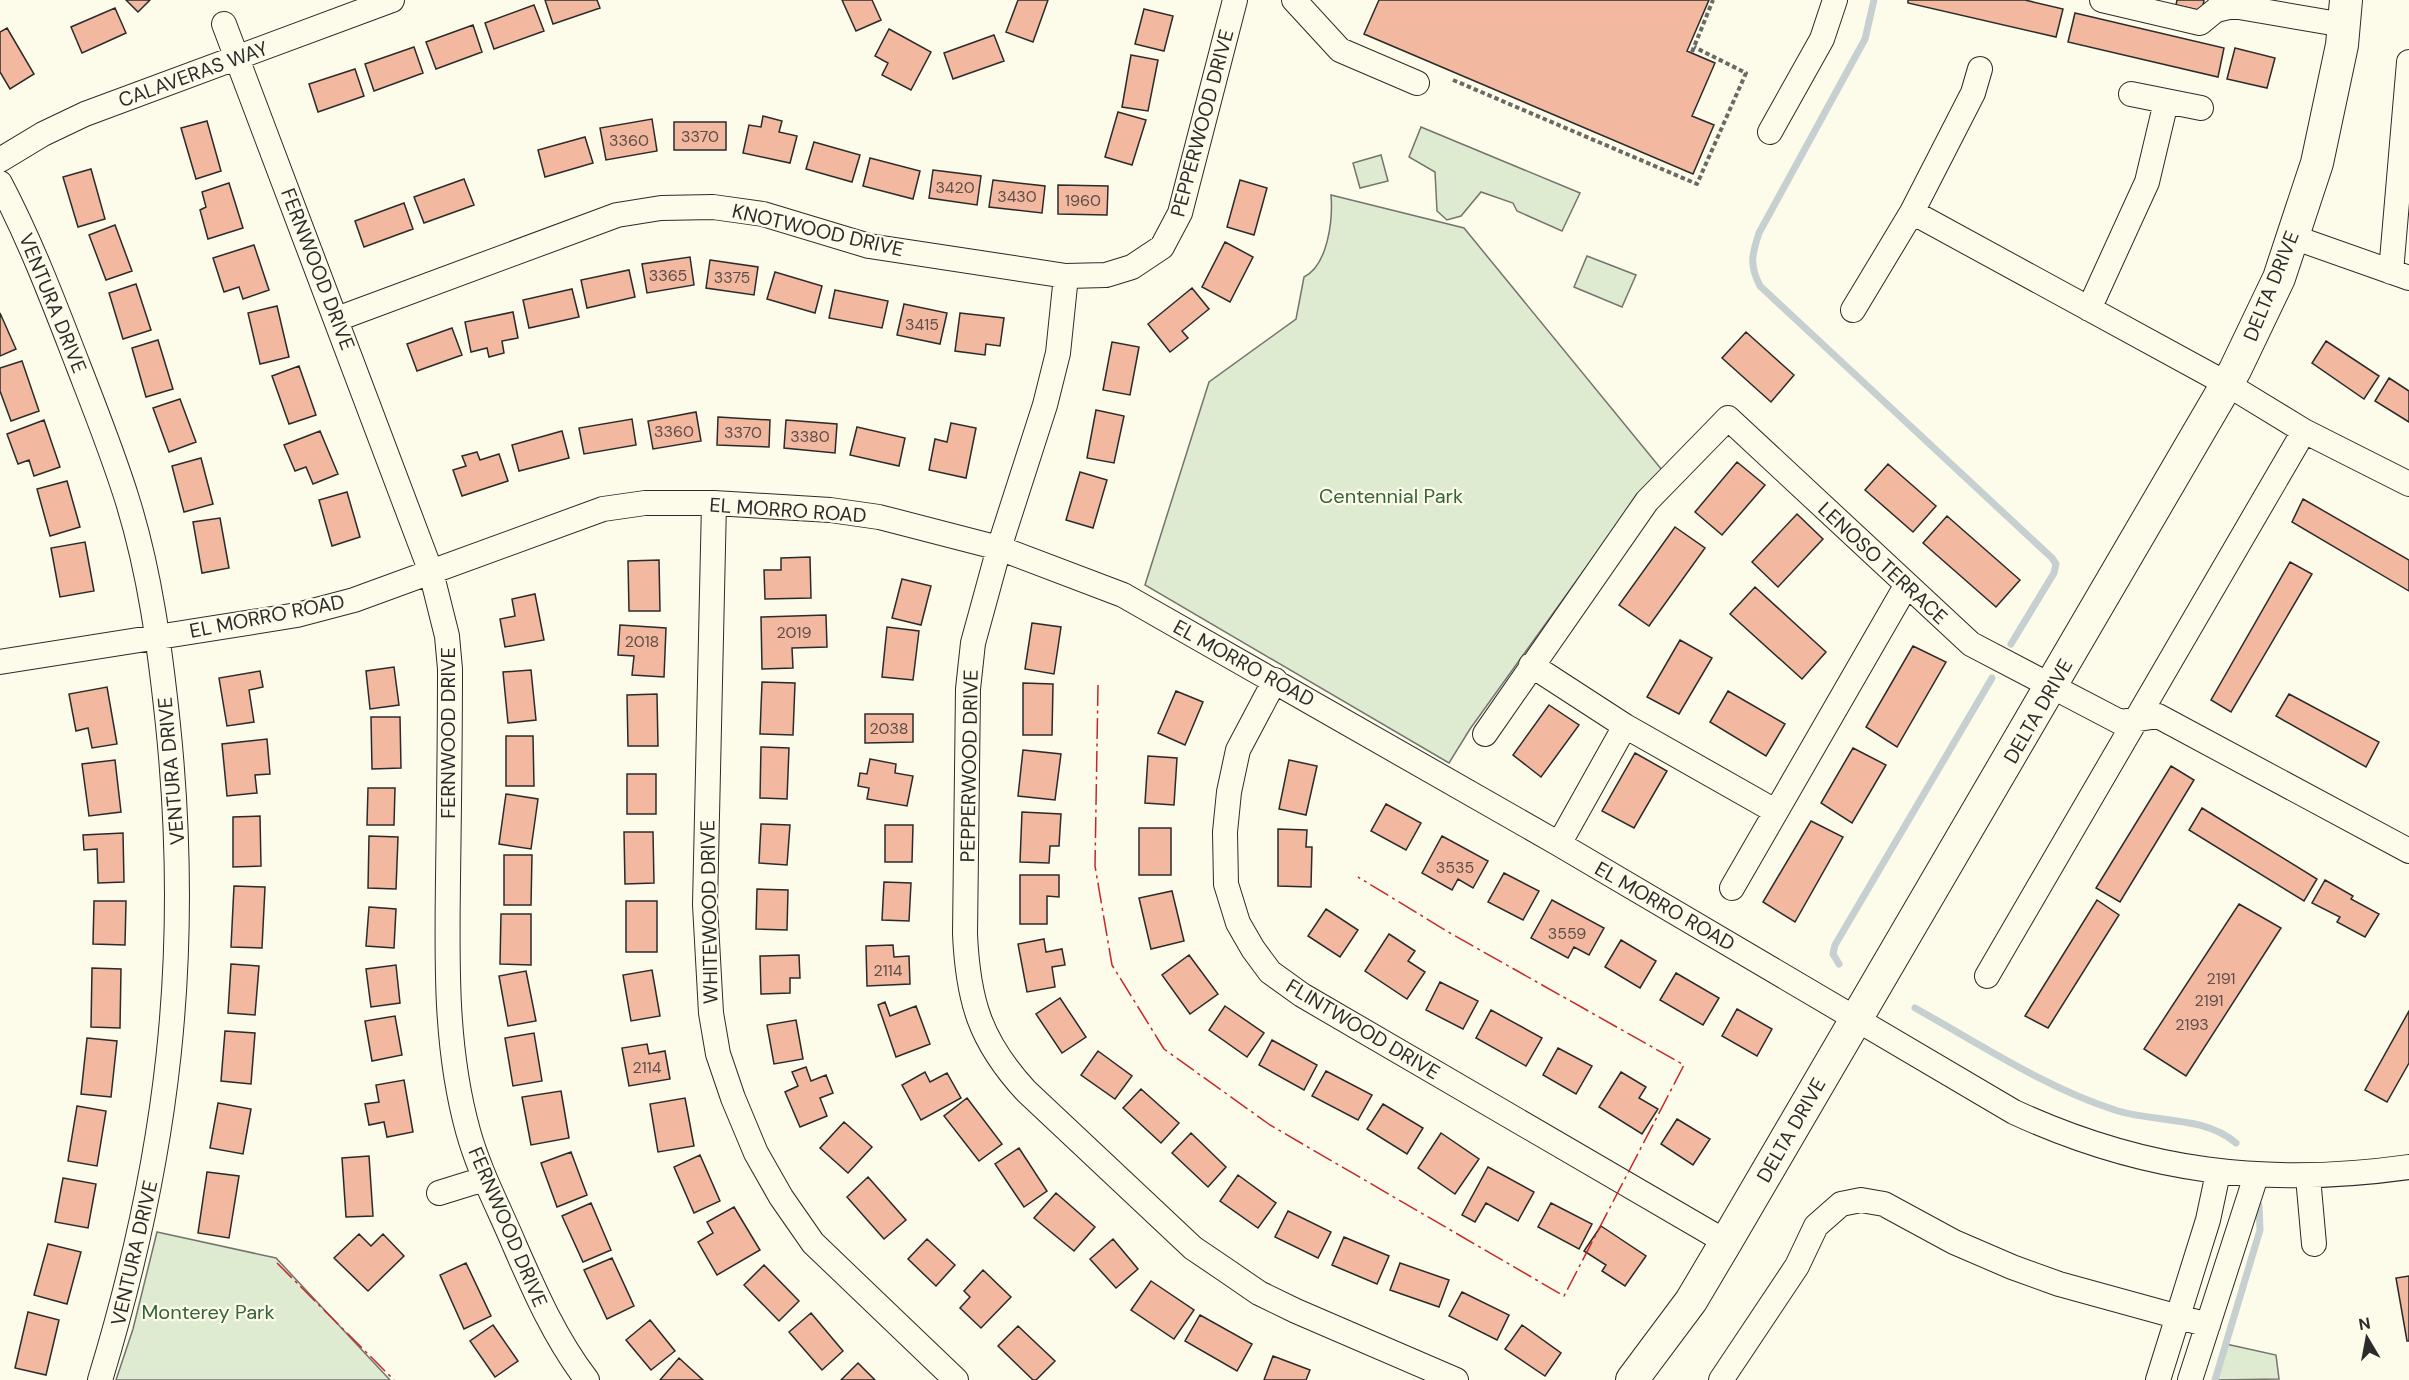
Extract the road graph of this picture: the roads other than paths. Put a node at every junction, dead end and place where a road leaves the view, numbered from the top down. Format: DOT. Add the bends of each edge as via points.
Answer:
graph roads {
  1 [pos="392,0"];
  2 [pos="1235,0"];
  3 [pos="1294,0"];
  4 [pos="1835,0"];
  5 [pos="2102,0"];
  6 [pos="2217,5"];
  7 [pos="2345,13"];
  8 [pos="224,24"];
  9 [pos="238,58"];
  10 [pos="2409,62"];
  11 [pos="1980,69"];
  12 [pos="1417,82"];
  13 [pos="2132,94"];
  14 [pos="2166,102"];
  15 [pos="2201,108"];
  16 [pos="1770,132"];
  17 [pos="0,160"];
  18 [pos="0,183"];
  19 [pos="1912,212"];
  20 [pos="2293,237"];
  21 [pos="2400,275"];
  22 [pos="1066,276"];
  23 [pos="2089,309"];
  24 [pos="1853,310"];
  25 [pos="337,319"];
  26 [pos="2227,384"];
  27 [pos="2304,431"];
  28 [pos="2409,484"];
  29 [pos="714,503"];
  30 [pos="999,548"];
  31 [pos="431,572"];
  32 [pos="1906,586"];
  33 [pos="157,636"];
  34 [pos="0,662"];
  35 [pos="1532,665"];
  36 [pos="1275,680"];
  37 [pos="2051,688"];
  38 [pos="2138,719"];
  39 [pos="1625,726"];
  40 [pos="1485,734"];
  41 [pos="1775,811"];
  42 [pos="1559,844"];
  43 [pos="2409,851"];
  44 [pos="1732,888"];
  45 [pos="1987,976"];
  46 [pos="1856,1018"];
  47 [pos="2409,1167"];
  48 [pos="2218,1173"];
  49 [pos="2256,1176"];
  50 [pos="2308,1177"];
  51 [pos="484,1179"];
  52 [pos="439,1194"];
  53 [pos="1726,1242"];
  54 [pos="2314,1244"];
  55 [pos="2178,1316"];
  56 [pos="2208,1325"];
  57 [pos="100,1380"];
  58 [pos="587,1380"];
  59 [pos="956,1380"];
  60 [pos="1456,1380"];
  61 [pos="1632,1380"];
  62 [pos="1721,1380"];
  63 [pos="2158,1380"];
  64 [pos="2190,1380"];
  1 -- 9 [label="street, CALAVERAS WAY"];
  2 -- 22 [label="street, PEPPERWOOD DRIVE" via="1180,213 1162,247 1132,267 1106,275"];
  3 -- 12 [label="street" via="1340,51"];
  4 -- 16 [label="street" via="1822,39"];
  5 -- 6 [label="street" via="2200,23"];
  6 -- 7 [label="street"];
  7 -- 20 [label="main road, DELTA DRIVE" via="2317,163"];
  8 -- 9 [label="street, FERNWOOD DRIVE"];
  9 -- 17 [label="street, CALAVERAS WAY" via="85,114"];
  9 -- 25 [label="street, FERNWOOD DRIVE"];
  10 -- 21 [label="street"];
  11 -- 19 [label="street" via="1973,93"];
  13 -- 14 [label="street"];
  14 -- 15 [label="street"];
  14 -- 23 [label="street" via="2147,182"];
  18 -- 33 [label="street, VENTURA DRIVE" via="49,289 127,500"];
  19 -- 23 [label="street"];
  19 -- 24 [label="street"];
  20 -- 21 [label="street"];
  20 -- 26 [label="main road, DELTA DRIVE" via="2279,278"];
  22 -- 25 [label="street, KNOTWOOD DRIVE" via="869,246 764,214 713,207 661,208 599,221"];
  22 -- 30 [label="street, PEPPERWOOD DRIVE" via="1055,363 1045,405"];
  23 -- 26 [label="street"];
  25 -- 31 [label="street, FERNWOOD DRIVE"];
  26 -- 27 [label="street"];
  26 -- 37 [label="main road, DELTA DRIVE"];
  27 -- 28 [label="street"];
  27 -- 38 [label="street"];
  29 -- 30 [label="street, EL MORRO ROAD" via="879,517"];
  29 -- 31 [label="street, EL MORRO ROAD" via="645,503 603,508"];
  29 -- 59 [label="street, WHITEWOOD DRIVE" via="705,905 711,1013 718,1054 756,1153 813,1243"];
  30 -- 36 [label="street, EL MORRO ROAD" via="1123,595"];
  30 -- 60 [label="street, PEPPERWOOD DRIVE" via="973,643 968,689 967,972 988,1042 1026,1091 1193,1248 1259,1293"];
  31 -- 33 [label="street, EL MORRO ROAD" via="354,600 297,615"];
  31 -- 51 [label="street, FERNWOOD DRIVE" via="447,636 450,669 446,974 449,1026 468,1130"];
  32 -- 35 [label="street, LENOSO TERRACE" via="1728,418 1647,501"];
  32 -- 37 [label="street, LENOSO TERRACE" via="1971,644"];
  32 -- 41 [label="street"];
  33 -- 34 [label="street, EL MORRO ROAD"];
  33 -- 57 [label="street, VENTURA DRIVE" via="174,778 178,863 178,953 172,1041 144,1220"];
  35 -- 39 [label="street"];
  35 -- 40 [label="street"];
  36 -- 42 [label="street, EL MORRO ROAD"];
  36 -- 53 [label="street, FLINTWOOD DRIVE" via="1238,750 1225,832 1226,884 1238,923 1270,972 1312,1001"];
  37 -- 38 [label="street, LENOSO TERRACE" via="2120,722"];
  37 -- 46 [label="main road, DELTA DRIVE"];
  38 -- 43 [label="street, LENOSO TERRACE" via="2158,716"];
  38 -- 45 [label="street"];
  39 -- 41 [label="street"];
  39 -- 42 [label="street"];
  41 -- 44 [label="street"];
  42 -- 46 [label="street, EL MORRO ROAD"];
  46 -- 48 [label="street, EL MORRO ROAD" via="2014,1112 2056,1131 2157,1162"];
  46 -- 53 [label="main road, DELTA DRIVE"];
  47 -- 50 [label="street, EL MORRO ROAD"];
  48 -- 49 [label="street, EL MORRO ROAD"];
  48 -- 55 [label="street" via="2208,1220"];
  49 -- 50 [label="street, EL MORRO ROAD"];
  49 -- 56 [label="street"];
  50 -- 54 [label="street"];
  51 -- 52 [label="street"];
  51 -- 58 [label="street, FERNWOOD DRIVE" via="544,1313"];
  53 -- 61 [label="main road, DELTA DRIVE" via="1691,1301"];
  55 -- 56 [label="street"];
  55 -- 62 [label="street" via="2012,1267 1954,1242 1884,1204 1861,1200 1841,1204 1816,1226 1797,1266"];
  55 -- 63 [label="street"];
  56 -- 64 [label="street"];
}
